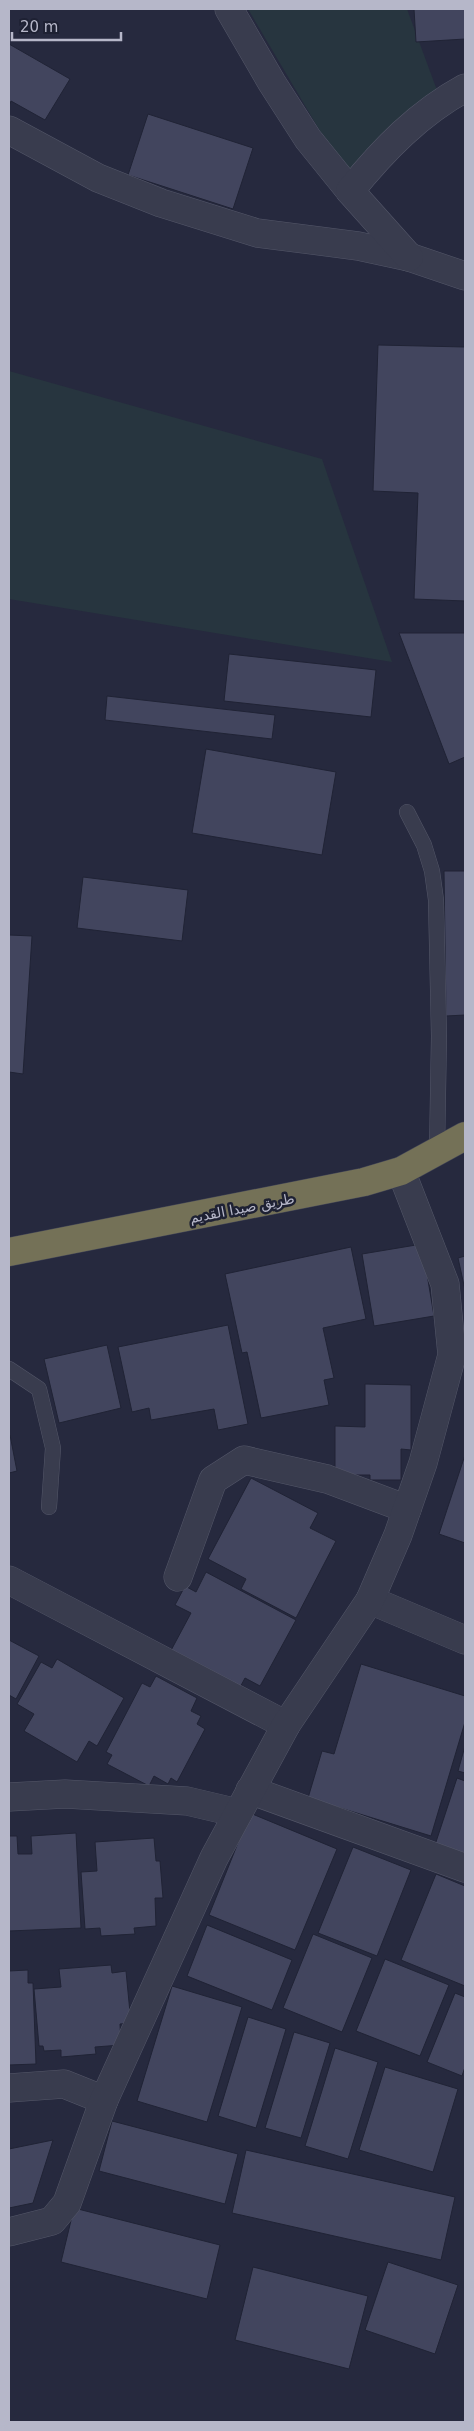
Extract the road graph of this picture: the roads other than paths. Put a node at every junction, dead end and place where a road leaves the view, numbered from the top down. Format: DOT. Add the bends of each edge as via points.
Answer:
graph roads {
  1 [pos="229,9"];
  2 [pos="465,88"];
  3 [pos="9,130"];
  4 [pos="350,191"];
  5 [pos="409,257"];
  6 [pos="465,276"];
  7 [pos="406,812"];
  8 [pos="465,1136"];
  9 [pos="437,1151"];
  10 [pos="402,1171"];
  11 [pos="9,1252"];
  12 [pos="9,1369"];
  13 [pos="49,1507"];
  14 [pos="407,1509"];
  15 [pos="178,1577"];
  16 [pos="9,1580"];
  17 [pos="370,1600"];
  18 [pos="465,1640"];
  19 [pos="286,1725"];
  20 [pos="9,1797"];
  21 [pos="244,1801"];
  22 [pos="465,1868"];
  23 [pos="9,2088"];
  24 [pos="104,2100"];
  25 [pos="9,2232"];
  1 -- 4 [label="street" via="308,139"];
  2 -- 4 [label="street" via="441,101 397,138"];
  3 -- 5 [label="street" via="98,178 161,203 257,233 358,246"];
  4 -- 5 [label="street"];
  5 -- 6 [label="street"];
  7 -- 9 [label="lane" via="424,845 436,900"];
  8 -- 9 [label="highway, طريق صيدا القديم"];
  9 -- 10 [label="highway, طريق صيدا القديم"];
  10 -- 11 [label="highway, طريق صيدا القديم" via="316,1194"];
  10 -- 14 [label="street" via="445,1284 452,1355"];
  12 -- 13 [label="lane" via="39,1389 53,1448"];
  14 -- 15 [label="street" via="327,1479 244,1460 213,1480"];
  14 -- 17 [label="street"];
  16 -- 19 [label="street"];
  17 -- 18 [label="street"];
  17 -- 19 [label="street"];
  19 -- 21 [label="street"];
  20 -- 21 [label="street" via="65,1794"];
  21 -- 22 [label="street"];
  21 -- 24 [label="street" via="214,1858"];
  23 -- 24 [label="street" via="64,2084"];
  24 -- 25 [label="street" via="67,2203 52,2221"];
}
